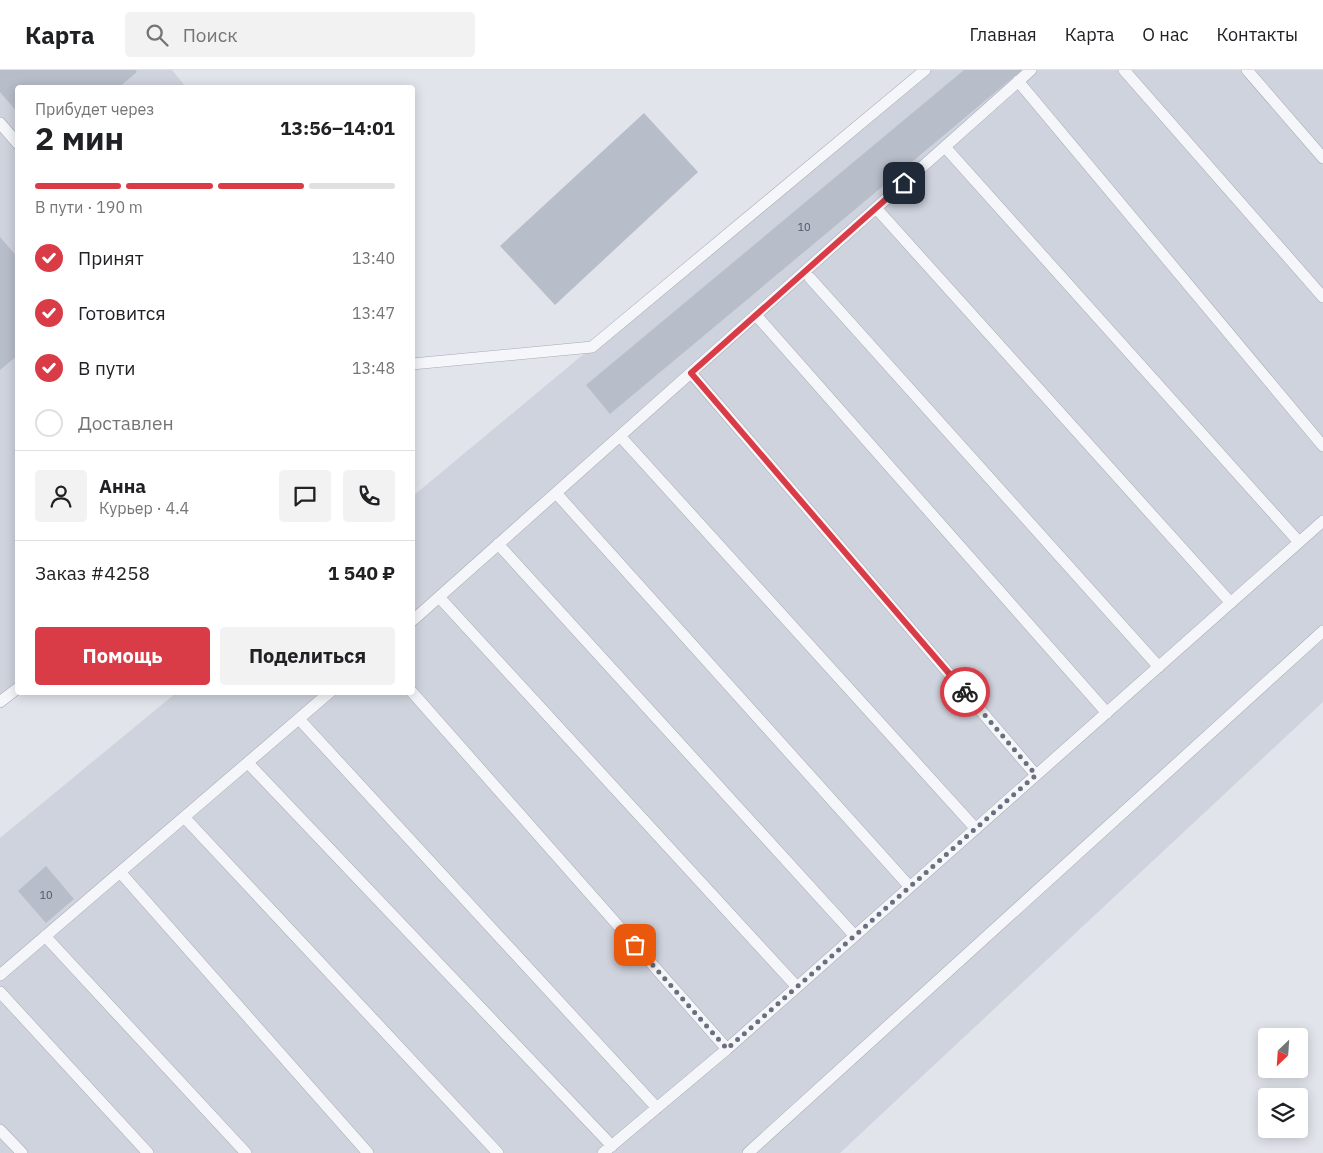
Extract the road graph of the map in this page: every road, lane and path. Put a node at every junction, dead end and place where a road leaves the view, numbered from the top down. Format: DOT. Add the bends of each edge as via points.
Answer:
graph roads {
  1 [pos="924,70"];
  2 [pos="1031,70"];
  3 [pos="1124,70"];
  4 [pos="1247,70"];
  5 [pos="1018,81"];
  6 [pos="0,124"];
  7 [pos="15,141"];
  8 [pos="945,147"];
  9 [pos="1323,158"];
  10 [pos="876,208"];
  11 [pos="810,278"];
  12 [pos="1323,297"];
  13 [pos="756,315"];
  14 [pos="415,364"];
  15 [pos="691,373"];
  16 [pos="620,436"];
  17 [pos="1323,446"];
  18 [pos="556,493"];
  19 [pos="1323,521"];
  20 [pos="1299,542"];
  21 [pos="498,544"];
  22 [pos="439,597"];
  23 [pos="1231,603"];
  24 [pos="415,618"];
  25 [pos="1323,631"];
  26 [pos="1159,666"];
  27 [pos="15,690"];
  28 [pos="327,695"];
  29 [pos="415,695"];
  30 [pos="0,702"];
  31 [pos="1107,713"];
  32 [pos="300,719"];
  33 [pos="248,763"];
  34 [pos="1036,775"];
  35 [pos="184,817"];
  36 [pos="976,829"];
  37 [pos="120,872"];
  38 [pos="910,887"];
  39 [pos="45,936"];
  40 [pos="854,936"];
  41 [pos="0,975"];
  42 [pos="798,987"];
  43 [pos="0,992"];
  44 [pos="727,1049"];
  45 [pos="656,1108"];
  46 [pos="0,1130"];
  47 [pos="607,1150"];
  48 [pos="22,1153"];
  49 [pos="148,1153"];
  50 [pos="246,1153"];
  51 [pos="368,1153"];
  52 [pos="498,1153"];
  53 [pos="748,1153"];
  1 -- 14 [label="lane" via="592,347"];
  2 -- 5 [label="lane"];
  3 -- 12 [label="lane"];
  4 -- 9 [label="lane"];
  5 -- 8 [label="lane"];
  5 -- 17 [label="lane"];
  6 -- 7 [label="lane"];
  8 -- 10 [label="lane"];
  8 -- 20 [label="lane"];
  10 -- 13 [label="lane"];
  10 -- 23 [label="lane"];
  11 -- 26 [label="lane"];
  13 -- 15 [label="lane"];
  13 -- 31 [label="lane"];
  15 -- 16 [label="lane"];
  15 -- 34 [label="lane"];
  16 -- 18 [label="lane"];
  16 -- 36 [label="lane"];
  18 -- 21 [label="lane"];
  18 -- 38 [label="lane"];
  19 -- 20 [label="lane"];
  20 -- 23 [label="lane"];
  21 -- 22 [label="lane"];
  21 -- 40 [label="lane"];
  22 -- 24 [label="lane"];
  22 -- 42 [label="lane"];
  23 -- 26 [label="lane"];
  25 -- 53 [label="lane"];
  26 -- 31 [label="lane"];
  27 -- 30 [label="lane"];
  28 -- 32 [label="lane"];
  29 -- 44 [label="lane"];
  31 -- 34 [label="lane"];
  32 -- 33 [label="lane"];
  32 -- 45 [label="lane"];
  33 -- 35 [label="lane"];
  33 -- 47 [label="lane"];
  34 -- 36 [label="lane"];
  35 -- 37 [label="lane"];
  35 -- 52 [label="lane"];
  36 -- 38 [label="lane"];
  37 -- 39 [label="lane"];
  37 -- 51 [label="lane"];
  38 -- 40 [label="lane"];
  39 -- 41 [label="lane"];
  39 -- 50 [label="lane"];
  40 -- 42 [label="lane"];
  42 -- 44 [label="lane"];
  43 -- 49 [label="lane"];
  44 -- 45 [label="lane"];
  45 -- 47 [label="lane"];
  46 -- 48 [label="lane"];
}
